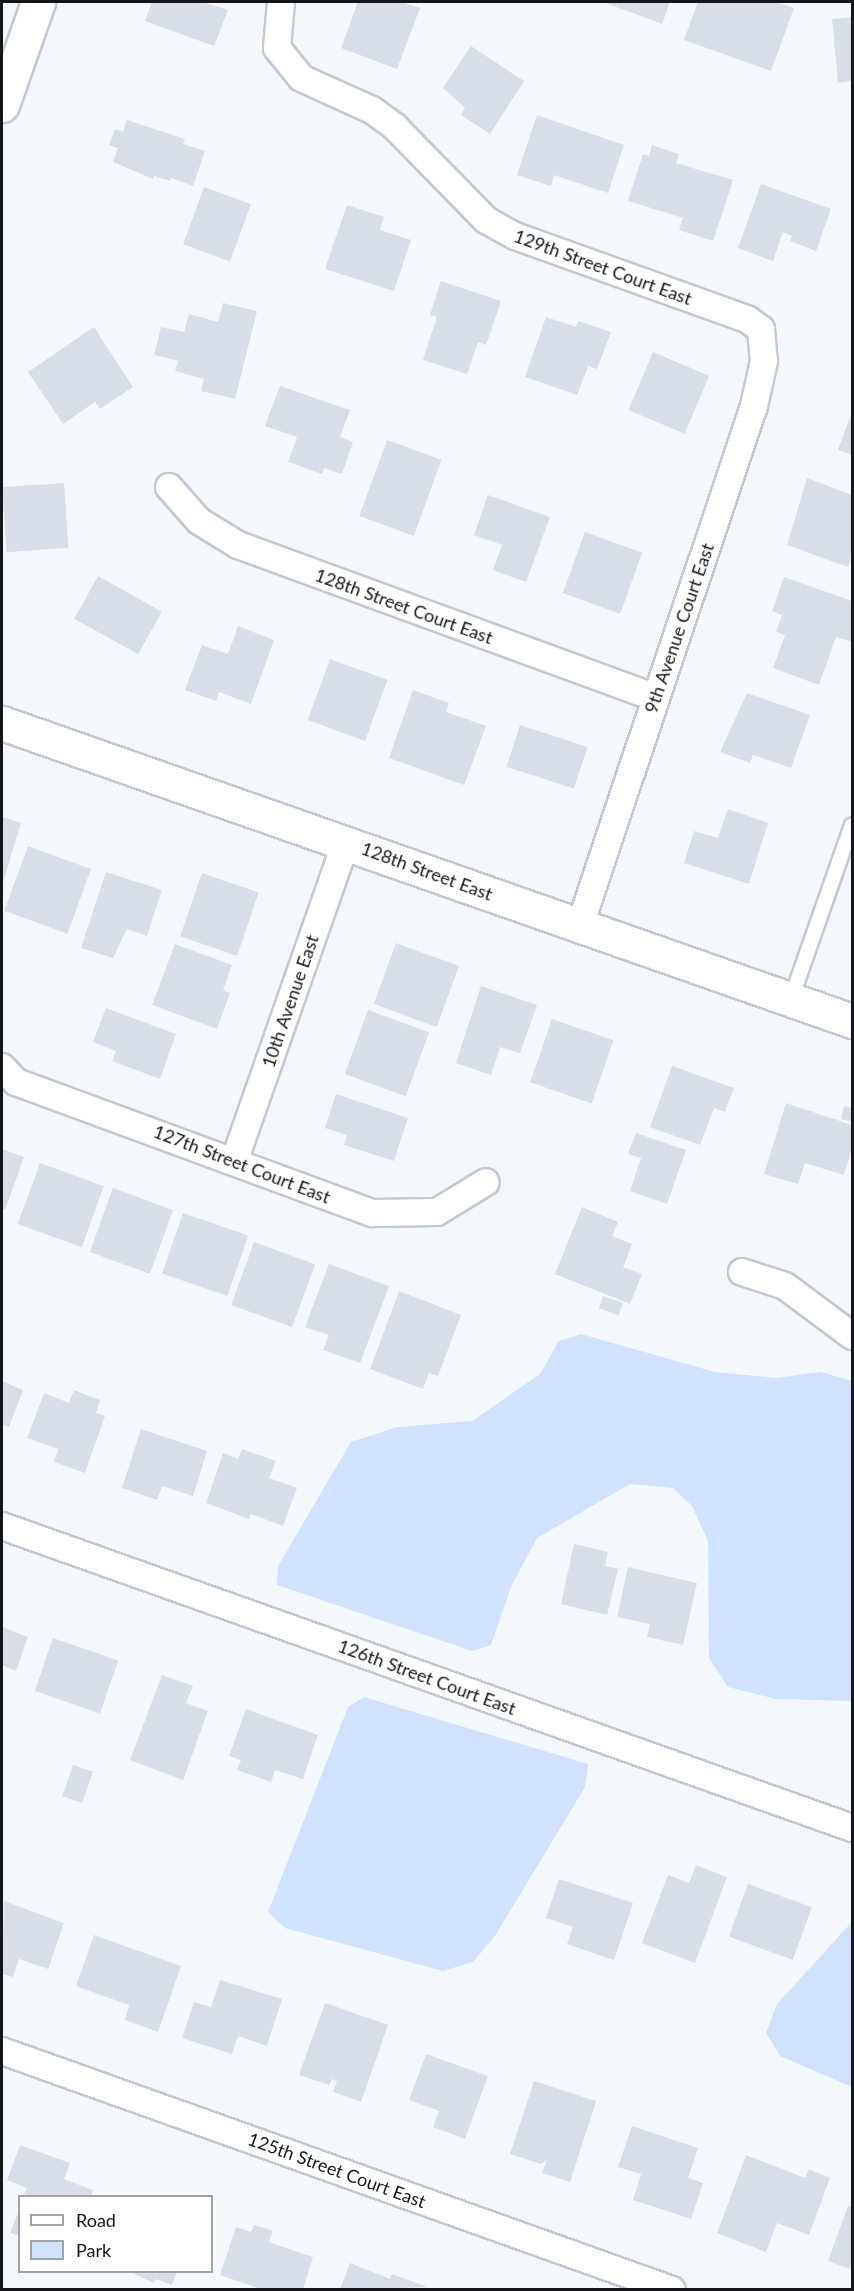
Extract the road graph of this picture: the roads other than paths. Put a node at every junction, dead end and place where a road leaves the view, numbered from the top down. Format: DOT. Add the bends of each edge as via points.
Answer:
graph roads {
  1 [pos="38,2"];
  2 [pos="281,2"];
  3 [pos="2,105"];
  4 [pos="761,329"];
  5 [pos="169,487"];
  6 [pos="655,698"];
  7 [pos="2,723"];
  8 [pos="852,825"];
  9 [pos="346,842"];
  10 [pos="580,925"];
  11 [pos="791,999"];
  12 [pos="852,1021"];
  13 [pos="2,1067"];
  14 [pos="235,1160"];
  15 [pos="486,1182"];
  16 [pos="742,1272"];
  17 [pos="852,1336"];
  18 [pos="2,1526"];
  19 [pos="852,1828"];
  20 [pos="2,2051"];
  21 [pos="672,2289"];
  1 -- 3 [label="street"];
  2 -- 4 [label="street, 129th Street Court East" via="277,48 301,78 372,110 395,127 486,220 515,236 747,320"];
  4 -- 6 [label="street, 9th Avenue Court East" via="764,361 754,406"];
  5 -- 6 [label="street, 128th Street Court East" via="199,522 238,546"];
  6 -- 10 [label="street, 9th Avenue Court East"];
  7 -- 9 [label="street, 128th Street East"];
  8 -- 11 [label="lane"];
  9 -- 10 [label="street, 128th Street East"];
  9 -- 14 [label="street, 10th Avenue East"];
  10 -- 11 [label="street, 128th Street East"];
  11 -- 12 [label="street, 128th Street East"];
  13 -- 14 [label="street, 127th Street Court East" via="16,1082"];
  14 -- 15 [label="street, 127th Street Court East" via="373,1214 437,1212"];
  16 -- 17 [label="street" via="785,1286"];
  18 -- 19 [label="street, 126th Street Court East"];
  20 -- 21 [label="street, 125th Street Court East"];
}
